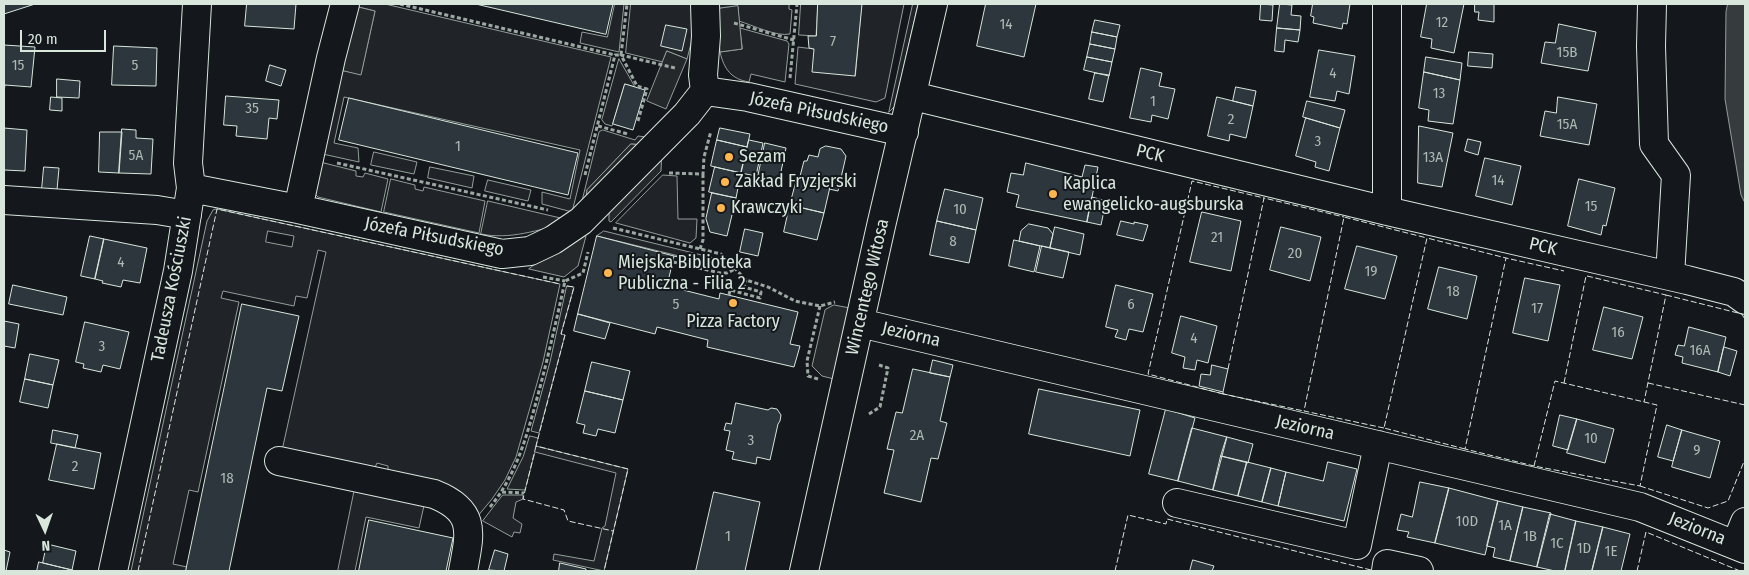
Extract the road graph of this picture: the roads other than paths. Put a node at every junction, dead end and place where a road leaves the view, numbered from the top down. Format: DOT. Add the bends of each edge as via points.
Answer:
graph roads {
  1 [pos="197,4"];
  2 [pos="345,4"];
  3 [pos="933,4"];
  4 [pos="1387,4"];
  5 [pos="1652,4"];
  6 [pos="705,9"];
  7 [pos="704,83"];
  8 [pos="913,96"];
  9 [pos="904,132"];
  10 [pos="191,188"];
  11 [pos="4,200"];
  12 [pos="298,209"];
  13 [pos="1387,211"];
  14 [pos="187,215"];
  15 [pos="1670,276"];
  16 [pos="1745,300"];
  17 [pos="851,313"];
  18 [pos="1378,445"];
  19 [pos="279,461"];
  20 [pos="1177,503"];
  21 [pos="1742,538"];
  22 [pos="1357,545"];
  23 [pos="1386,568"];
  24 [pos="113,571"];
  25 [pos="463,571"];
  26 [pos="804,571"];
  27 [pos="1419,571"];
  1 -- 10 [label="street, Tadeusza Kościuszki" via="188,163"];
  2 -- 12 [label="street"];
  3 -- 8 [label="street, Wincentego Witosa"];
  4 -- 13 [label="street"];
  5 -- 15 [label="street" via="1654,144 1676,175"];
  6 -- 7 [label="street"];
  7 -- 9 [label="street, Józefa Piłsudskiego" via="748,97"];
  7 -- 12 [label="street, Józefa Piłsudskiego" via="687,114 581,221 530,251 502,254"];
  8 -- 9 [label="street, Wincentego Witosa"];
  8 -- 13 [label="street, PCK"];
  9 -- 17 [label="street, Wincentego Witosa"];
  10 -- 12 [label="street, Józefa Piłsudskiego"];
  10 -- 14 [label="street, Tadeusza Kościuszki"];
  11 -- 14 [label="street" via="157,210"];
  13 -- 15 [label="street, PCK" via="1576,264"];
  14 -- 24 [label="street, Tadeusza Kościuszki" via="178,271"];
  15 -- 16 [label="street, PCK" via="1734,292"];
  17 -- 18 [label="street, Jeziorna"];
  17 -- 26 [label="street, Wincentego Witosa"];
  18 -- 21 [label="street, Jeziorna" via="1640,507"];
  18 -- 22 [label="street"];
  19 -- 25 [label="street" via="450,500 464,516 469,536"];
  20 -- 22 [label="street"];
  22 -- 23 [label="street"];
  23 -- 27 [label="street"];
}
